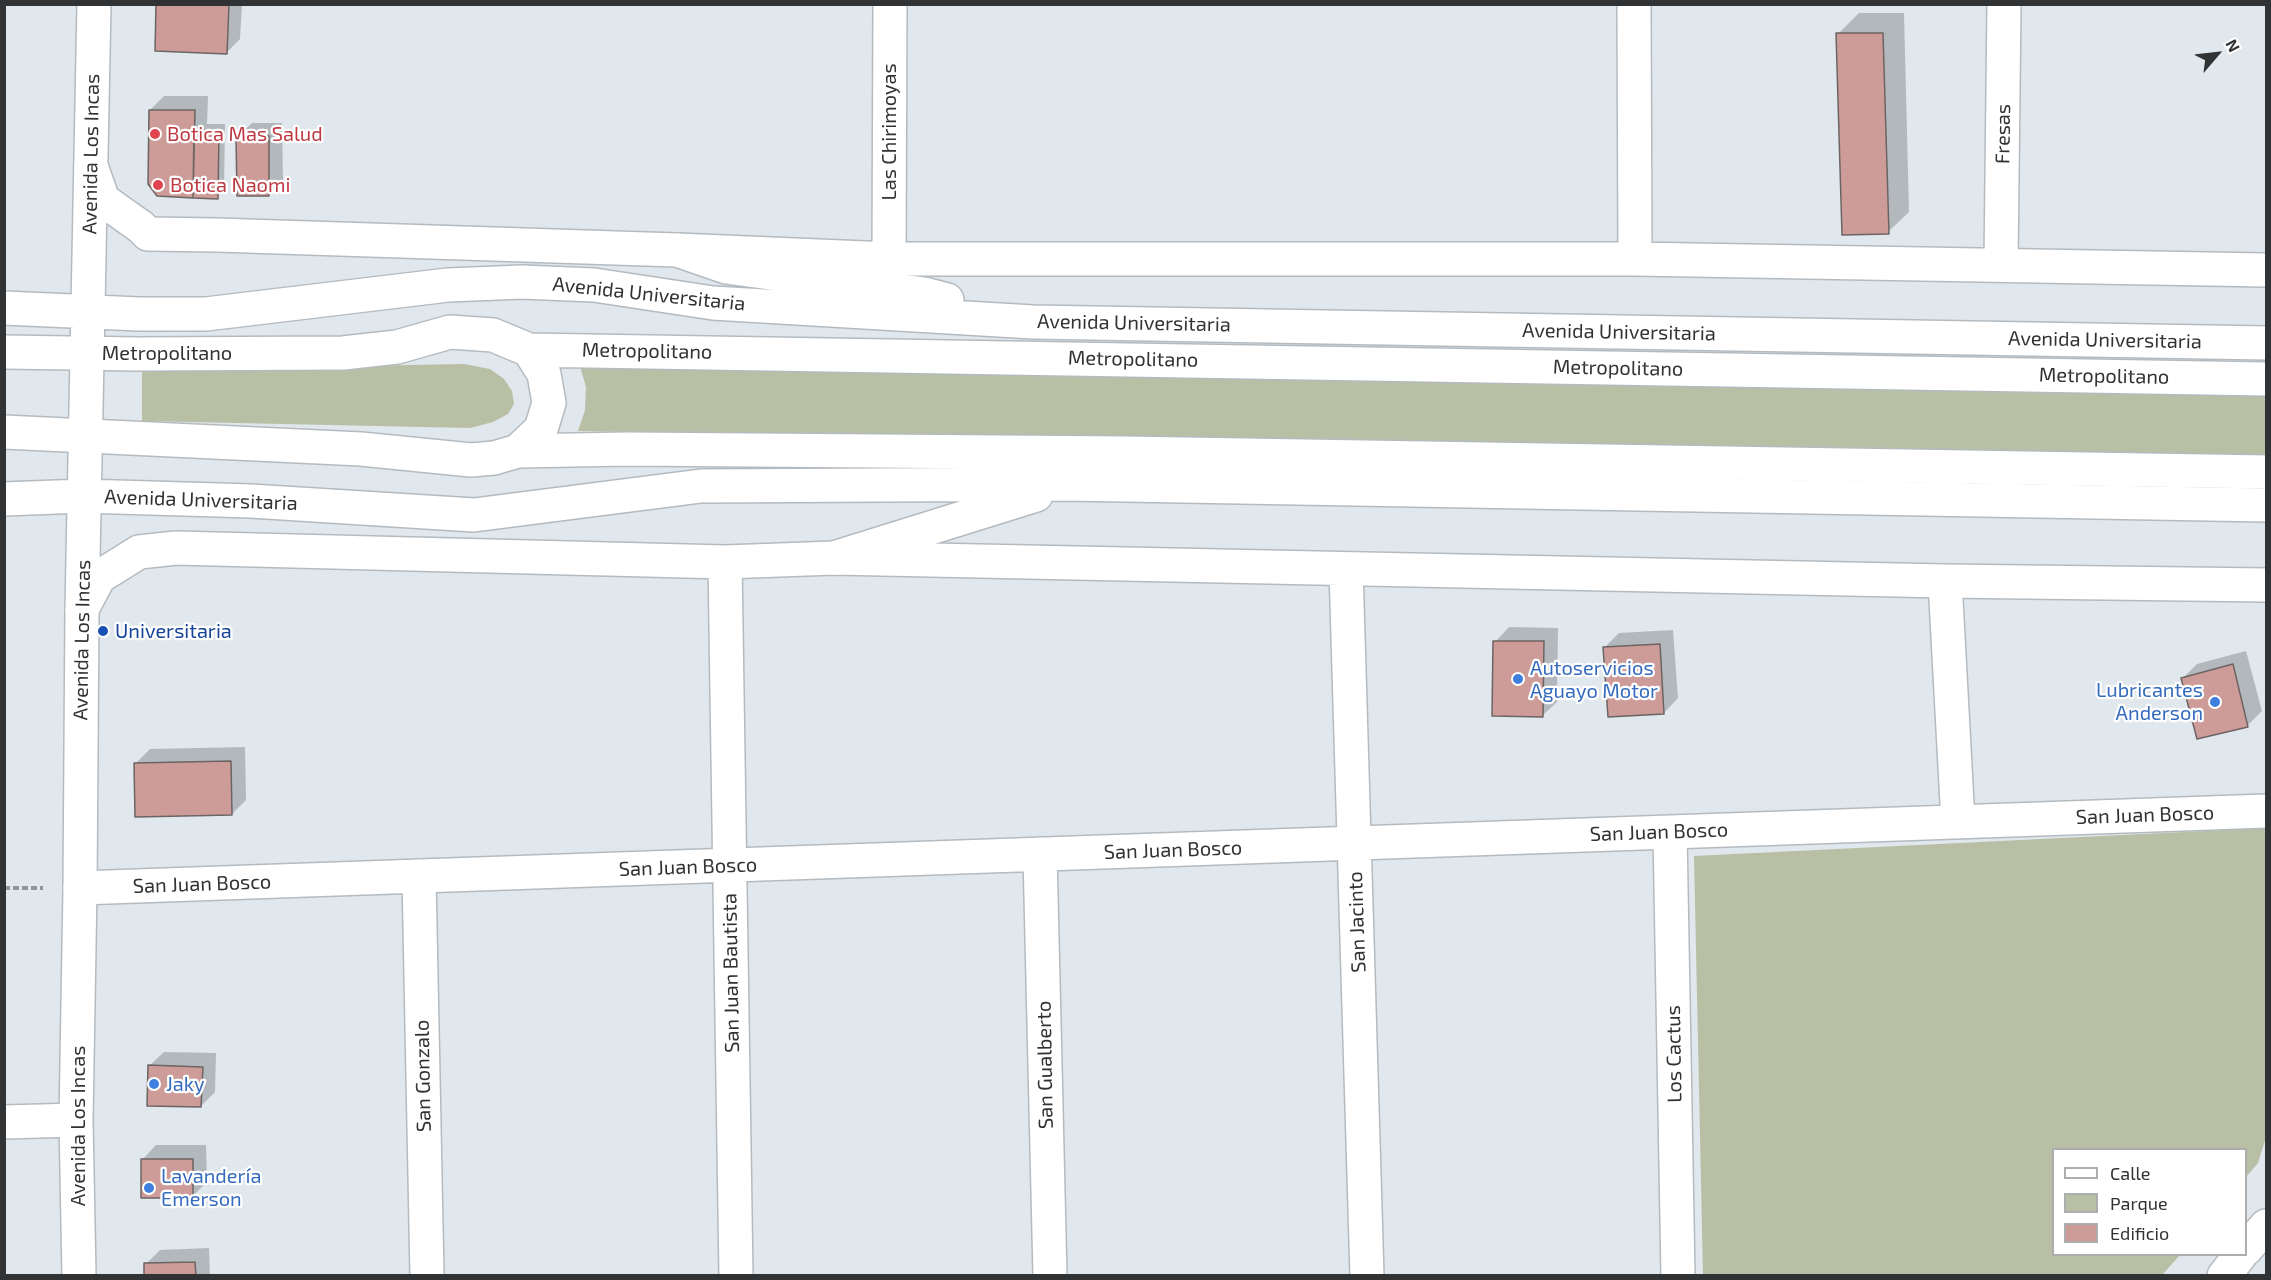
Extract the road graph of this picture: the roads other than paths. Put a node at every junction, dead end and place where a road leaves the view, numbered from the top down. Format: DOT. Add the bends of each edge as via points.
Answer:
graph roads {
  1 [pos="94,4"];
  2 [pos="890,4"];
  3 [pos="1634,4"];
  4 [pos="2004,4"];
  5 [pos="91,166"];
  6 [pos="677,250"];
  7 [pos="889,259"];
  8 [pos="1635,259"];
  9 [pos="2001,264"];
  10 [pos="2266,270"];
  11 [pos="4,308"];
  12 [pos="88,312"];
  13 [pos="1033,322"];
  14 [pos="2266,343"];
  15 [pos="529,350"];
  16 [pos="4,352"];
  17 [pos="87,353"];
  18 [pos="2266,379"];
  19 [pos="4,432"];
  20 [pos="85,436"];
  21 [pos="518,451"];
  22 [pos="2266,472"];
  23 [pos="1069,484"];
  24 [pos="83,496"];
  25 [pos="4,499"];
  26 [pos="2266,505"];
  27 [pos="834,558"];
  28 [pos="725,562"];
  29 [pos="1346,568"];
  30 [pos="1945,581"];
  31 [pos="2266,585"];
  32 [pos="82,609"];
  33 [pos="2266,811"];
  34 [pos="1958,822"];
  35 [pos="1670,832"];
  36 [pos="1355,843"];
  37 [pos="1040,854"];
  38 [pos="729,865"];
  39 [pos="419,876"];
  40 [pos="80,888"];
  41 [pos="76,1120"];
  42 [pos="4,1122"];
  43 [pos="2266,1226"];
  44 [pos="2247,1248"];
  45 [pos="2239,1256"];
  46 [pos="79,1275"];
  47 [pos="428,1275"];
  48 [pos="736,1275"];
  49 [pos="1050,1275"];
  50 [pos="1367,1275"];
  51 [pos="1678,1275"];
  52 [pos="2224,1275"];
  1 -- 5 [label="street, Avenida Los Incas"];
  2 -- 7 [label="street, Las Chirimoyas"];
  3 -- 8 [label="street"];
  4 -- 9 [label="street, Fresas"];
  5 -- 6 [label="street, Avenida Universitaria" via="103,200 148,234"];
  5 -- 12 [label="street, Avenida Los Incas"];
  6 -- 7 [label="street, Avenida Universitaria"];
  6 -- 13 [label="street" via="726,267 924,294"];
  7 -- 8 [label="street, Avenida Universitaria"];
  8 -- 9 [label="street, Avenida Universitaria"];
  9 -- 10 [label="street, Avenida Universitaria"];
  11 -- 12 [label="street, Avenida Universitaria"];
  12 -- 13 [label="street, Avenida Universitaria" via="206,314 448,285 522,282 594,285 713,303"];
  12 -- 17 [label="street, Avenida Los Incas"];
  13 -- 14 [label="street, Avenida Universitaria"];
  15 -- 17 [label="street, Metropolitano" via="493,334 450,332 397,347 343,353"];
  15 -- 18 [label="street, Metropolitano"];
  15 -- 21 [label="street" via="544,374 549,403 541,429"];
  16 -- 17 [label="street, Metropolitano"];
  17 -- 20 [label="street, Avenida Los Incas"];
  19 -- 20 [label="street"];
  20 -- 21 [label="street" via="361,449 471,460"];
  20 -- 24 [label="street, Avenida Los Incas"];
  21 -- 22 [label="street" via="1101,452"];
  23 -- 24 [label="street, Avenida Universitaria" via="701,486 474,515 251,501"];
  23 -- 26 [label="street, Avenida Universitaria"];
  23 -- 27 [label="street"];
  24 -- 25 [label="street, Avenida Universitaria"];
  24 -- 32 [label="street, Avenida Los Incas"];
  27 -- 28 [label="street"];
  27 -- 29 [label="street"];
  28 -- 32 [label="street" via="165,548 139,552 99,577"];
  28 -- 38 [label="street, San Juan Bautista"];
  29 -- 30 [label="street"];
  29 -- 36 [label="street, San Jacinto"];
  30 -- 31 [label="street"];
  30 -- 34 [label="street"];
  32 -- 40 [label="street, Avenida Los Incas"];
  33 -- 34 [label="street, San Juan Bosco"];
  34 -- 35 [label="street, San Juan Bosco"];
  35 -- 36 [label="street, San Juan Bosco"];
  35 -- 51 [label="street, Los Cactus"];
  36 -- 37 [label="street, San Juan Bosco"];
  36 -- 50 [label="street, San Jacinto"];
  37 -- 38 [label="street, San Juan Bosco"];
  37 -- 49 [label="street, San Gualberto"];
  38 -- 39 [label="street, San Juan Bosco"];
  38 -- 48 [label="street, San Juan Bautista"];
  39 -- 40 [label="street, San Juan Bosco"];
  39 -- 47 [label="street, San Gonzalo"];
  40 -- 41 [label="street, Avenida Los Incas"];
  41 -- 42 [label="street"];
  41 -- 46 [label="street, Avenida Los Incas"];
  43 -- 44 [label="street"];
  45 -- 52 [label="street"];
}
